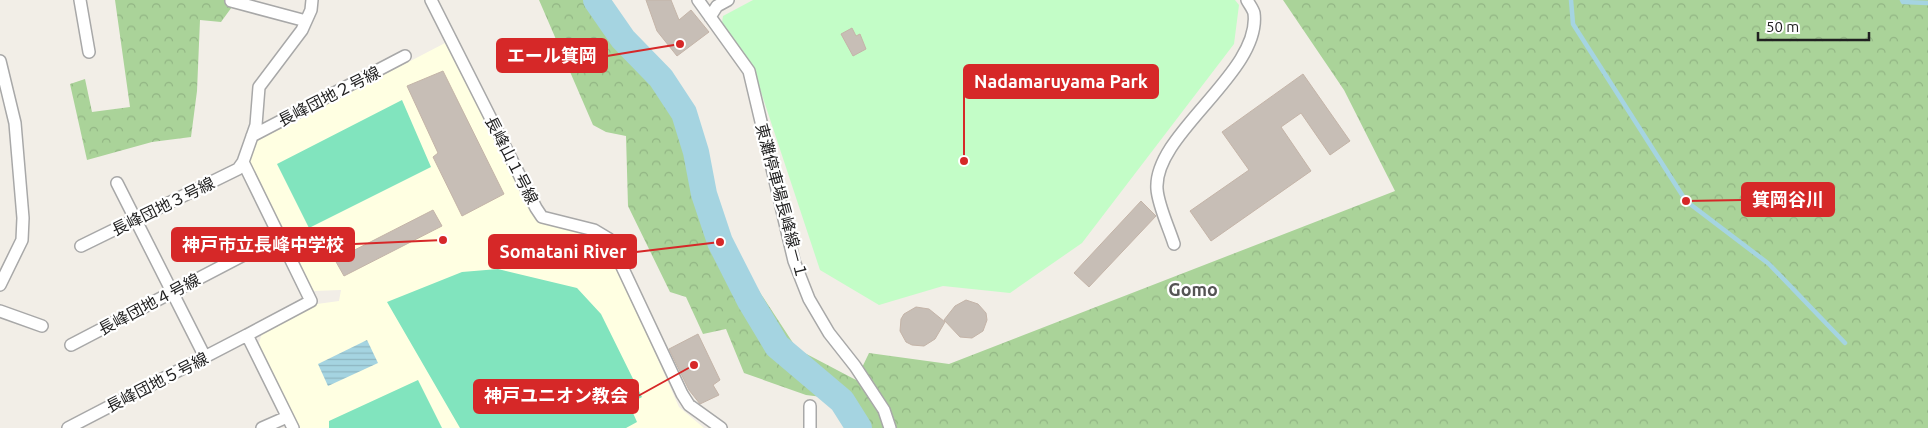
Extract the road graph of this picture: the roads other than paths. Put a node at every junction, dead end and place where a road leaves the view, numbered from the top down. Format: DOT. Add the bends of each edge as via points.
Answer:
graph roads {
  1 [pos="80,0"];
  2 [pos="312,0"];
  3 [pos="431,0"];
  4 [pos="698,0"];
  5 [pos="728,0"];
  6 [pos="231,1"];
  7 [pos="1247,1"];
  8 [pos="718,3"];
  9 [pos="710,17"];
  10 [pos="306,21"];
  11 [pos="89,52"];
  12 [pos="405,56"];
  13 [pos="0,61"];
  14 [pos="252,136"];
  15 [pos="244,162"];
  16 [pos="117,183"];
  17 [pos="136,220"];
  18 [pos="280,236"];
  19 [pos="1174,244"];
  20 [pos="81,246"];
  21 [pos="0,285"];
  22 [pos="173,292"];
  23 [pos="0,311"];
  24 [pos="42,326"];
  25 [pos="247,335"];
  26 [pos="71,345"];
  27 [pos="205,357"];
  28 [pos="810,406"];
  29 [pos="287,416"];
  30 [pos="68,428"];
  31 [pos="262,428"];
  32 [pos="293,428"];
  33 [pos="721,428"];
  34 [pos="810,428"];
  35 [pos="890,428"];
  1 -- 11 [label="street"];
  2 -- 10 [label="street"];
  3 -- 33 [label="street, 長峰山１号線" via="542,217 594,230 609,239 682,394 689,405"];
  4 -- 9 [label="street, 東灘停車場長峰線－１"];
  5 -- 8 [label="street"];
  6 -- 10 [label="street"];
  7 -- 19 [label="street" via="1254,13 1251,36 1242,59 1162,160 1157,189"];
  8 -- 9 [label="street"];
  9 -- 35 [label="street, 東灘停車場長峰線－１" via="749,71 794,261 809,299 884,410"];
  10 -- 14 [label="street" via="259,87 256,126"];
  12 -- 14 [label="street, 長峰団地２号線"];
  13 -- 21 [label="street" via="14,123 23,218 22,240"];
  14 -- 15 [label="street"];
  15 -- 17 [label="street, 長峰団地３号線" via="238,169"];
  15 -- 18 [label="street"];
  16 -- 17 [label="street"];
  17 -- 20 [label="street, 長峰団地３号線"];
  17 -- 22 [label="street"];
  18 -- 22 [label="street, 長峰団地４号線"];
  18 -- 25 [label="street, 長峰団地５号線" via="311,301"];
  22 -- 26 [label="street, 長峰団地４号線"];
  22 -- 27 [label="street"];
  23 -- 24 [label="street"];
  25 -- 27 [label="street, 長峰団地５号線"];
  25 -- 29 [label="street"];
  27 -- 30 [label="street, 長峰団地５号線"];
  28 -- 34 [label="street"];
  29 -- 31 [label="street"];
  29 -- 32 [label="street"];
}
